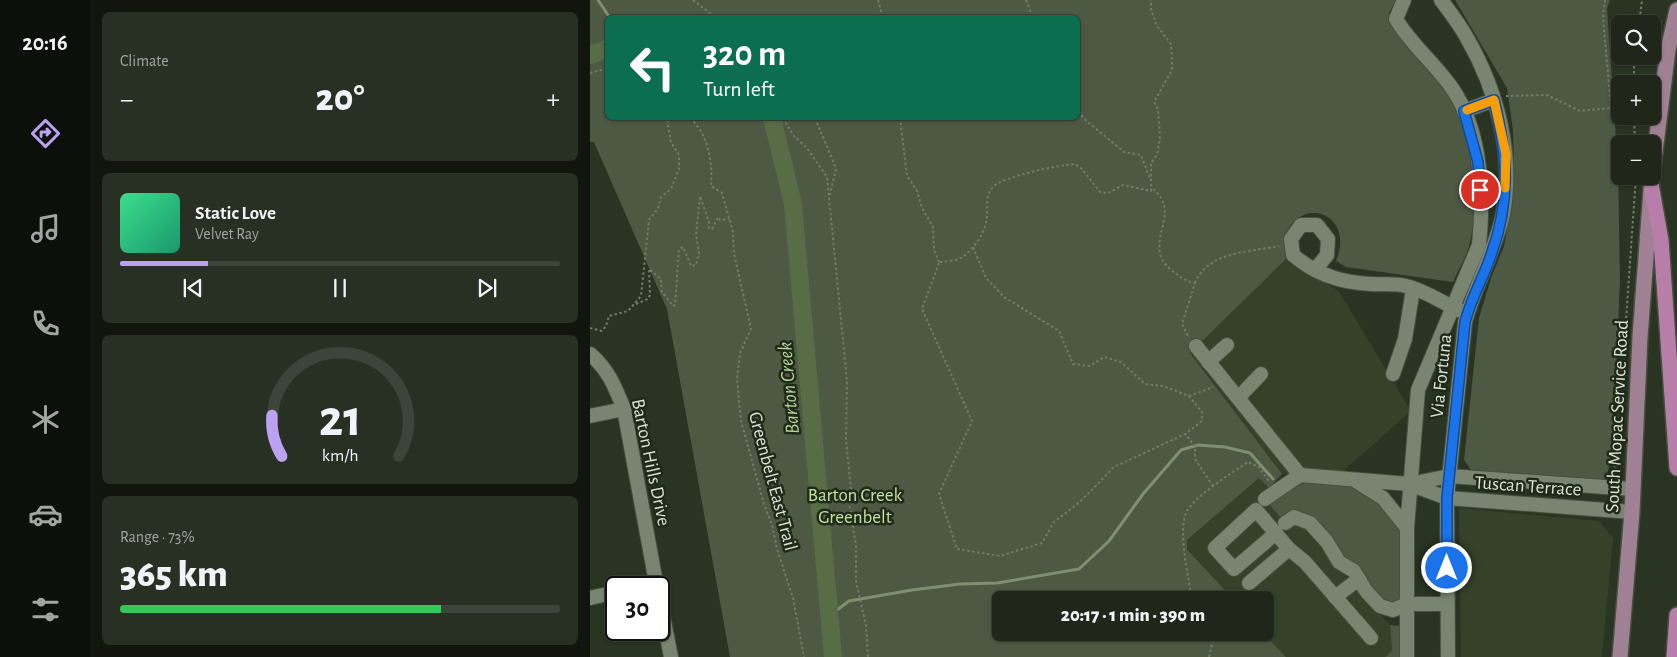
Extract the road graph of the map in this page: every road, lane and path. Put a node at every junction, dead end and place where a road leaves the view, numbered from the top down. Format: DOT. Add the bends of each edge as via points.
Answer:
graph roads {
  1 [pos="693,0"];
  2 [pos="878,0"];
  3 [pos="1026,0"];
  4 [pos="1152,0"];
  5 [pos="1404,0"];
  6 [pos="1441,0"];
  7 [pos="1605,0"];
  8 [pos="1642,0"];
  9 [pos="1677,10"];
  10 [pos="712,15"];
  11 [pos="882,15"];
  12 [pos="1032,15"];
  13 [pos="1640,15"];
  14 [pos="605,69"];
  15 [pos="590,73"];
  16 [pos="1494,100"];
  17 [pos="1080,110"];
  18 [pos="1464,111"];
  19 [pos="667,120"];
  20 [pos="692,120"];
  21 [pos="784,120"];
  22 [pos="816,120"];
  23 [pos="900,120"];
  24 [pos="1657,135"];
  25 [pos="1151,181"];
  26 [pos="1636,185"];
  27 [pos="1651,185"];
  28 [pos="1653,185"];
  29 [pos="1153,189"];
  30 [pos="830,198"];
  31 [pos="729,218"];
  32 [pos="1292,244"];
  33 [pos="973,248"];
  34 [pos="939,263"];
  35 [pos="1315,270"];
  36 [pos="1195,283"];
  37 [pos="1413,289"];
  38 [pos="636,304"];
  39 [pos="1451,307"];
  40 [pos="1467,312"];
  41 [pos="590,328"];
  42 [pos="1196,346"];
  43 [pos="1227,346"];
  44 [pos="590,354"];
  45 [pos="1208,362"];
  46 [pos="1261,374"];
  47 [pos="1393,374"];
  48 [pos="1223,380"];
  49 [pos="1190,396"];
  50 [pos="1238,398"];
  51 [pos="624,408"];
  52 [pos="590,416"];
  53 [pos="1185,434"];
  54 [pos="1677,468"];
  55 [pos="1300,475"];
  56 [pos="1449,476"];
  57 [pos="1353,479"];
  58 [pos="1610,483"];
  59 [pos="1409,484"];
  60 [pos="1213,486"];
  61 [pos="1632,489"];
  62 [pos="1271,495"];
  63 [pos="1447,498"];
  64 [pos="1632,512"];
  65 [pos="1407,528"];
  66 [pos="1289,549"];
  67 [pos="656,576"];
  68 [pos="1359,579"];
  69 [pos="1249,583"];
  70 [pos="1191,591"];
  71 [pos="605,595"];
  72 [pos="1335,596"];
  73 [pos="590,598"];
  74 [pos="1407,604"];
  75 [pos="1447,604"];
  76 [pos="1677,615"];
  77 [pos="1371,638"];
  78 [pos="669,641"];
  79 [pos="1212,641"];
  80 [pos="672,657"];
  81 [pos="804,657"];
  82 [pos="868,657"];
  83 [pos="1209,657"];
  84 [pos="1407,657"];
  85 [pos="1448,657"];
  86 [pos="1620,657"];
  87 [pos="1674,657"];
  1 -- 10 [label="path"];
  2 -- 11 [label="path"];
  3 -- 12 [label="path"];
  4 -- 25 [label="path" via="1151,10 1156,26 1171,44 1172,70 1154,102 1158,109 1160,138 1158,155 1151,163"];
  5 -- 18 [label="street, Via Fortuna" via="1396,19 1457,96"];
  6 -- 16 [label="street, Via Fortuna" via="1467,37"];
  7 -- 16 [label="path" via="1603,18 1611,108 1580,111 1547,95"];
  8 -- 13 [label="path"];
  9 -- 24 [label="main road, South Mopac Service Road" via="1668,50"];
  14 -- 15 [label="path"];
  16 -- 18 [label="street"];
  16 -- 40 [label="street, Via Fortuna" via="1506,154 1503,213 1490,257"];
  17 -- 25 [label="path" via="1084,118 1124,152 1141,155"];
  18 -- 39 [label="street, Via Fortuna" via="1478,162 1481,222 1478,245"];
  19 -- 38 [label="path" via="671,142 679,155 679,169 672,189 661,197 649,220 641,296"];
  20 -- 31 [label="path, Greenbelt East Trail" via="706,143 713,168 711,186 722,193"];
  21 -- 30 [label="path" via="792,135 823,169"];
  22 -- 30 [label="path" via="836,168"];
  23 -- 34 [label="path" via="907,176 933,227 934,250"];
  25 -- 29 [label="path"];
  26 -- 58 [label="path" via="1616,463"];
  27 -- 61 [label="main road, South Mopac Service Road"];
  28 -- 54 [label="highway"];
  29 -- 33 [label="path" via="1123,185 1108,193 1100,192 1075,164 1003,180 993,186 988,195 986,222"];
  29 -- 36 [label="path" via="1162,198 1166,213 1158,245 1163,262 1185,280"];
  30 -- 82 [label="path" via="847,381 846,440 851,489 848,495 856,546 856,581"];
  31 -- 38 [label="path" via="720,220 718,217 712,229 709,228 700,196 696,235 699,253 696,265 691,266 683,247 679,248 675,305 662,292 661,279 649,269 648,298"];
  31 -- 81 [label="path, Greenbelt East Trail" via="751,329 740,353 737,380 741,421 793,598"];
  32 -- 35 [label="street" via="1293,255"];
  32 -- 35 [label="street" via="1291,238 1301,225 1317,224 1328,239 1327,255"];
  32 -- 36 [label="path" via="1218,258 1199,273"];
  33 -- 34 [label="path" via="959,259"];
  33 -- 49 [label="path" via="986,278 1004,297 1059,331 1073,364 1090,366 1104,357 1121,362 1144,384 1164,386"];
  34 -- 53 [label="path" via="922,309 972,421 939,494 957,549 1000,556 1042,544 1054,522 1081,501 1114,467"];
  35 -- 37 [label="street" via="1326,276 1362,284 1406,285"];
  36 -- 42 [label="path" via="1182,324"];
  37 -- 39 [label="street"];
  37 -- 47 [label="street" via="1405,339"];
  38 -- 41 [label="path" via="628,311 608,316 602,331"];
  39 -- 40 [label="street"];
  39 -- 59 [label="street, Via Fortuna" via="1418,390"];
  40 -- 56 [label="street, Via Fortuna"];
  42 -- 45 [label="street"];
  43 -- 45 [label="street"];
  44 -- 51 [label="street, Barton Hills Drive" via="606,370"];
  45 -- 48 [label="street"];
  46 -- 50 [label="street"];
  48 -- 49 [label="path" via="1218,386"];
  48 -- 50 [label="street"];
  49 -- 53 [label="path" via="1202,412 1202,421"];
  50 -- 55 [label="street"];
  51 -- 52 [label="street"];
  51 -- 67 [label="street, Barton Hills Drive"];
  53 -- 60 [label="path" via="1195,446 1195,459"];
  55 -- 57 [label="street"];
  55 -- 62 [label="street"];
  56 -- 59 [label="street, Tuscan Terrace"];
  56 -- 61 [label="street, Tuscan Terrace"];
  56 -- 63 [label="street, Via Fortuna"];
  57 -- 59 [label="street"];
  57 -- 65 [label="street" via="1383,498"];
  59 -- 63 [label="street, Tuscan Terrace"];
  59 -- 65 [label="street, Via Fortuna"];
  60 -- 62 [label="path" via="1248,462 1259,467"];
  60 -- 70 [label="path" via="1187,511 1183,537"];
  61 -- 64 [label="main road, South Mopac Service Road"];
  63 -- 64 [label="street, Tuscan Terrace"];
  63 -- 75 [label="street, Via Fortuna"];
  64 -- 86 [label="main road, South Mopac Service Road"];
  65 -- 74 [label="street, Via Fortuna"];
  66 -- 68 [label="street" via="1280,528 1294,517 1310,523 1339,562 1354,570"];
  66 -- 69 [label="street"];
  66 -- 72 [label="street"];
  68 -- 72 [label="street"];
  68 -- 74 [label="street" via="1380,606 1393,610"];
  71 -- 73 [label="street"];
  72 -- 77 [label="street"];
  74 -- 75 [label="street"];
  74 -- 84 [label="street, Via Fortuna"];
  75 -- 85 [label="street, Via Fortuna"];
  76 -- 87 [label="highway"];
  78 -- 80 [label="street, Barton Hills Drive"];
  79 -- 83 [label="path"];
}
